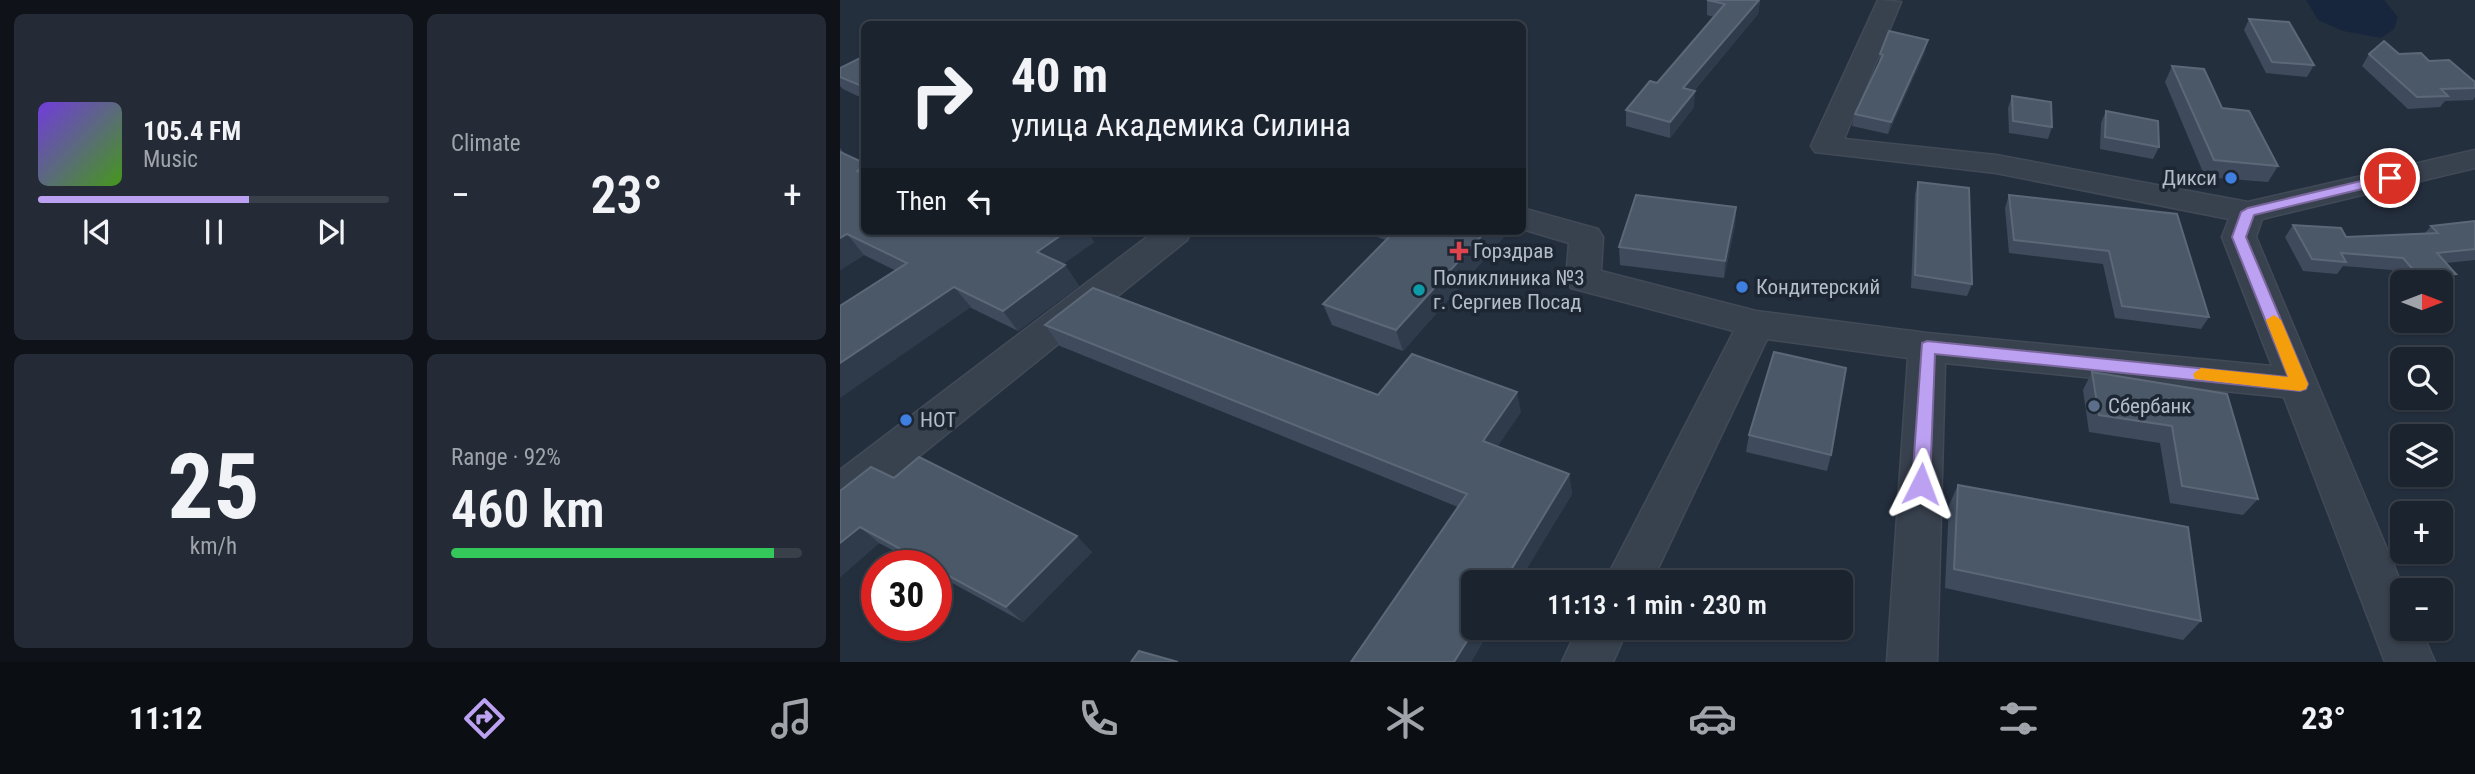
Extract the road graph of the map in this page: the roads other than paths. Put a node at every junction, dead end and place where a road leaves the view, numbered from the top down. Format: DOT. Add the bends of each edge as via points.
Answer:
graph roads {
  1 [pos="1889,2"];
  2 [pos="2475,159"];
  3 [pos="2248,212"];
  4 [pos="1526,219"];
  5 [pos="1170,235"];
  6 [pos="1756,324"];
  7 [pos="1927,347"];
  8 [pos="2300,384"];
  9 [pos="840,495"];
  10 [pos="1633,570"];
  11 [pos="1598,640"];
  12 [pos="1587,662"];
  13 [pos="1912,662"];
  14 [pos="2410,662"];
  1 -- 3 [label="street" via="1826,146 1996,164"];
  2 -- 3 [label="street"];
  3 -- 8 [label="street" via="2239,237"];
  4 -- 6 [label="street" via="1586,237 1583,279"];
  5 -- 9 [label="street"];
  6 -- 7 [label="street"];
  6 -- 10 [label="street"];
  7 -- 8 [label="street"];
  7 -- 13 [label="street"];
  8 -- 14 [label="street"];
  11 -- 12 [label="street"];
}
